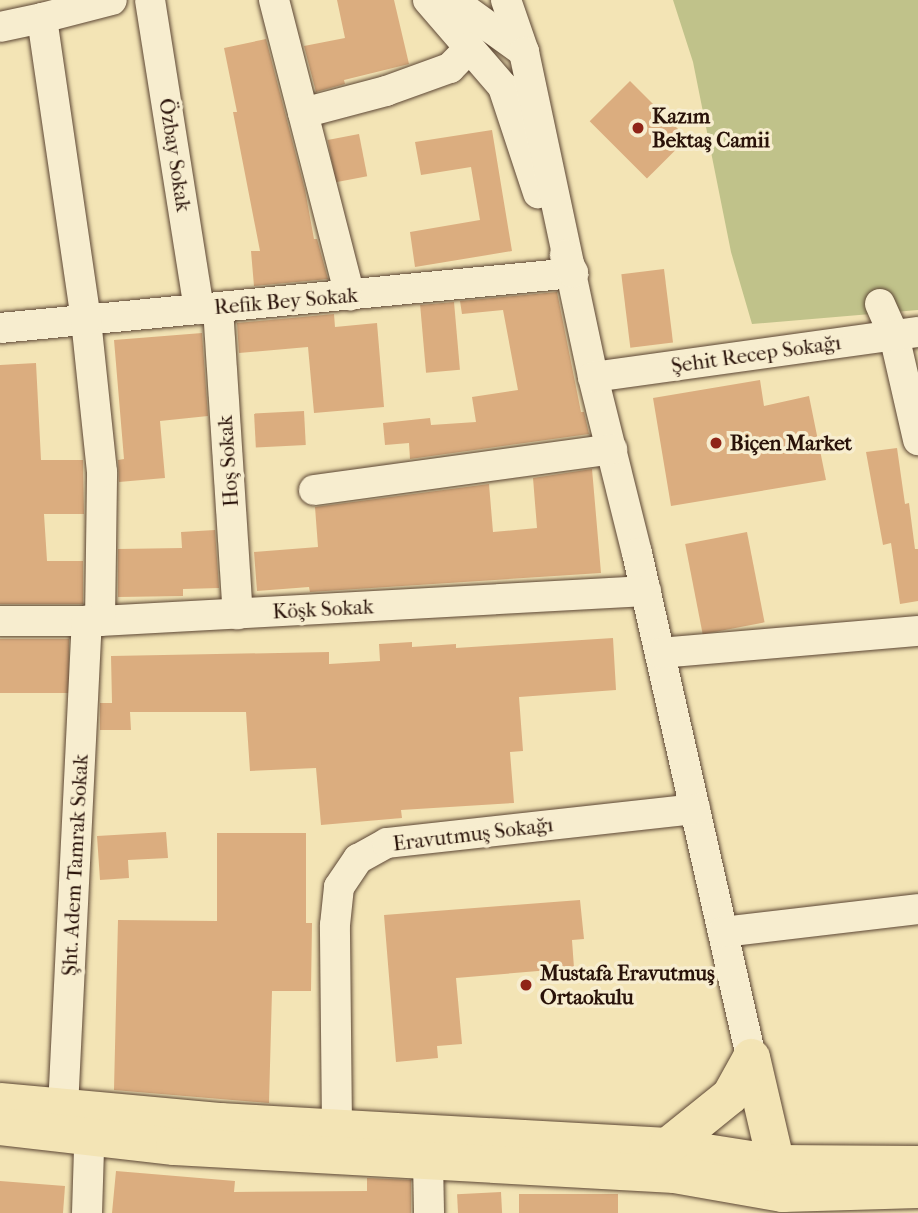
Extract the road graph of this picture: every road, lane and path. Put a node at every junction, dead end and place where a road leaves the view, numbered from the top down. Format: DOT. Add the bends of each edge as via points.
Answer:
graph roads {
  1 [pos="112,0"];
  2 [pos="150,0"];
  3 [pos="274,0"];
  4 [pos="428,0"];
  5 [pos="452,0"];
  6 [pos="506,0"];
  7 [pos="42,22"];
  8 [pos="0,27"];
  9 [pos="469,48"];
  10 [pos="524,52"];
  11 [pos="303,113"];
  12 [pos="573,273"];
  13 [pos="350,295"];
  14 [pos="880,304"];
  15 [pos="209,309"];
  16 [pos="86,320"];
  17 [pos="0,328"];
  18 [pos="906,334"];
  19 [pos="593,377"];
  20 [pos="918,440"];
  21 [pos="612,449"];
  22 [pos="314,490"];
  23 [pos="646,591"];
  24 [pos="238,614"];
  25 [pos="0,621"];
  26 [pos="94,621"];
  27 [pos="918,631"];
  28 [pos="660,653"];
  29 [pos="695,808"];
  30 [pos="918,909"];
  31 [pos="723,932"];
  32 [pos="751,1057"];
  33 [pos="0,1101"];
  34 [pos="80,1119"];
  35 [pos="0,1126"];
  36 [pos="337,1126"];
  37 [pos="667,1146"];
  38 [pos="428,1160"];
  39 [pos="918,1164"];
  40 [pos="918,1189"];
  41 [pos="782,1190"];
  42 [pos="87,1213"];
  43 [pos="429,1213"];
  1 -- 7 [label="street"];
  2 -- 15 [label="street, Özbay Sokak"];
  3 -- 11 [label="street"];
  4 -- 9 [label="street"];
  5 -- 10 [label="street"];
  6 -- 10 [label="street"];
  7 -- 8 [label="street"];
  7 -- 16 [label="street, Şht. Adem Tamrak Sokak"];
  9 -- 11 [label="street" via="450,68 386,92"];
  9 -- 12 [label="street" via="503,87 542,203"];
  10 -- 12 [label="street"];
  11 -- 13 [label="street"];
  12 -- 13 [label="street, Refik Bey Sokak"];
  12 -- 19 [label="street"];
  13 -- 15 [label="street, Refik Bey Sokak"];
  14 -- 18 [label="street"];
  15 -- 16 [label="street, Refik Bey Sokak"];
  15 -- 24 [label="street, Hoş Sokak"];
  16 -- 17 [label="street, Refik Bey Sokak"];
  16 -- 26 [label="street, Şht. Adem Tamrak Sokak" via="102,472"];
  18 -- 19 [label="street, Şehit Recep Sokağı"];
  18 -- 20 [label="street"];
  19 -- 21 [label="street"];
  21 -- 22 [label="street"];
  21 -- 23 [label="street"];
  23 -- 24 [label="street, Köşk Sokak"];
  23 -- 28 [label="street"];
  24 -- 26 [label="street, Köşk Sokak"];
  25 -- 26 [label="street, Köşk Sokak"];
  26 -- 34 [label="street, Şht. Adem Tamrak Sokak"];
  27 -- 28 [label="street"];
  28 -- 29 [label="street"];
  29 -- 31 [label="street"];
  29 -- 36 [label="street, Eravutmuş Sokağı" via="387,843 358,859 339,887 335,925"];
  30 -- 31 [label="street"];
  31 -- 32 [label="street"];
  32 -- 37 [label="main road" via="730,1095"];
  32 -- 41 [label="main road"];
  33 -- 34 [label="main road"];
  34 -- 35 [label="main road"];
  34 -- 36 [label="main road"];
  34 -- 38 [label="main road" via="174,1146"];
  34 -- 42 [label="street, Şht. Adem Tamrak Sokak"];
  36 -- 37 [label="main road"];
  37 -- 41 [label="main road"];
  38 -- 41 [label="main road" via="674,1174"];
  38 -- 43 [label="street"];
  39 -- 41 [label="main road"];
  40 -- 41 [label="main road"];
}
